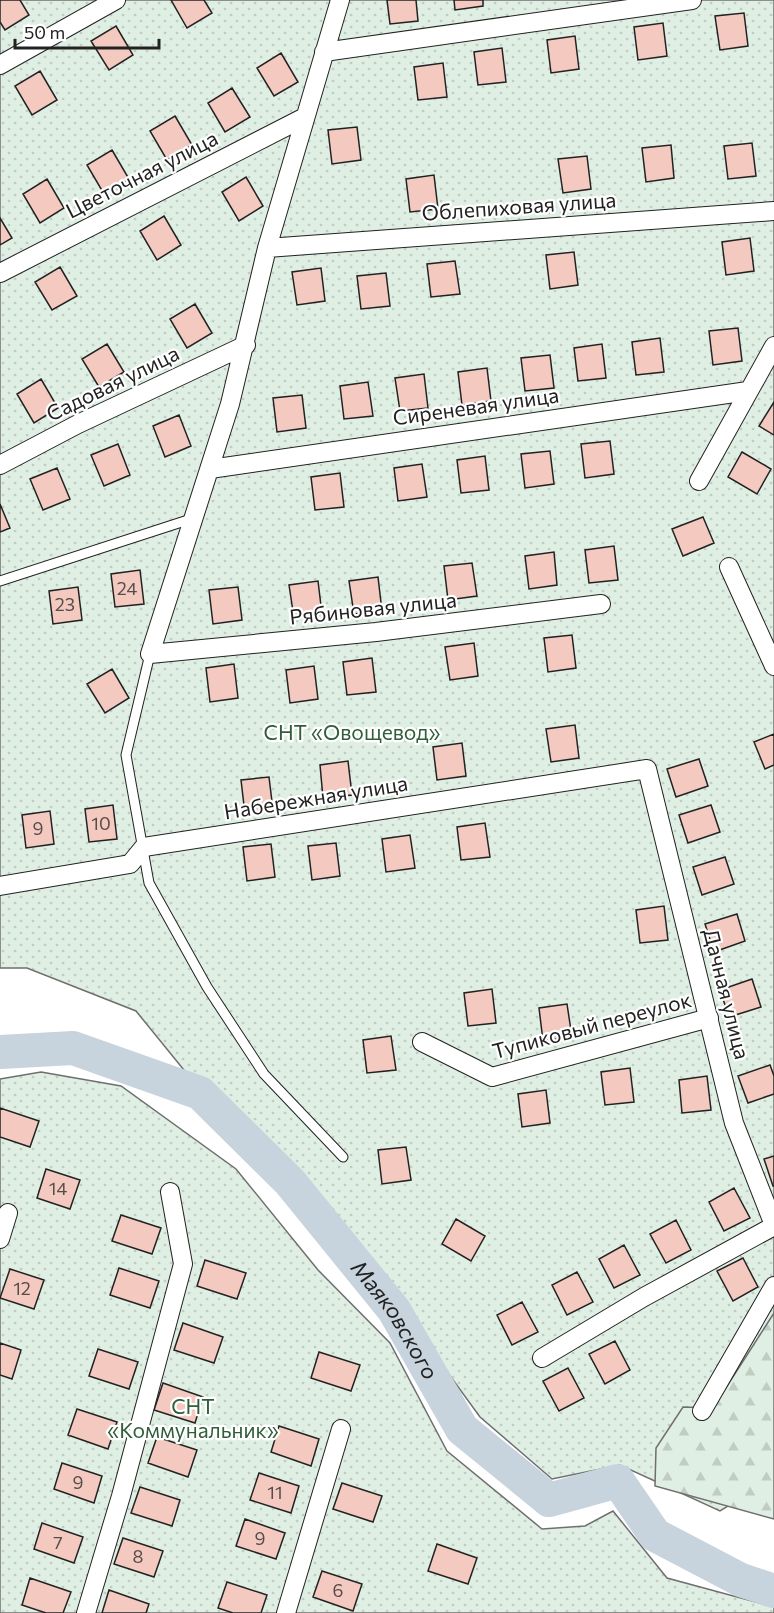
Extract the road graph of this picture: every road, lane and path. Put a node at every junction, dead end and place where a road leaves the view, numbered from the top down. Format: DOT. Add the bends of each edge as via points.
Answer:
graph roads {
  1 [pos="116,0"];
  2 [pos="340,0"];
  3 [pos="692,0"];
  4 [pos="324,52"];
  5 [pos="0,65"];
  6 [pos="305,117"];
  7 [pos="774,211"];
  8 [pos="267,248"];
  9 [pos="0,273"];
  10 [pos="246,345"];
  11 [pos="774,346"];
  12 [pos="748,390"];
  13 [pos="0,465"];
  14 [pos="210,469"];
  15 [pos="699,481"];
  16 [pos="191,519"];
  17 [pos="729,567"];
  18 [pos="0,580"];
  19 [pos="601,604"];
  20 [pos="150,654"];
  21 [pos="774,666"];
  22 [pos="647,769"];
  23 [pos="144,847"];
  24 [pos="0,886"];
  25 [pos="709,1018"];
  26 [pos="422,1042"];
  27 [pos="343,1157"];
  28 [pos="170,1192"];
  29 [pos="8,1213"];
  30 [pos="774,1225"];
  31 [pos="0,1239"];
  32 [pos="774,1286"];
  33 [pos="542,1358"];
  34 [pos="702,1411"];
  35 [pos="341,1429"];
  36 [pos="86,1613"];
  37 [pos="286,1613"];
  1 -- 5 [label="street"];
  2 -- 4 [label="street"];
  3 -- 4 [label="street"];
  4 -- 6 [label="street"];
  6 -- 8 [label="street"];
  6 -- 9 [label="street, Цветочная улица"];
  7 -- 8 [label="street, Облепиховая улица"];
  8 -- 10 [label="street"];
  10 -- 13 [label="street, Садовая улица"];
  10 -- 14 [label="street"];
  11 -- 12 [label="street"];
  12 -- 14 [label="street, Сиреневая улица"];
  12 -- 15 [label="street"];
  14 -- 16 [label="street"];
  16 -- 18 [label="lane"];
  16 -- 20 [label="street"];
  17 -- 21 [label="street"];
  19 -- 20 [label="street, Рябиновая улица" via="376,632"];
  20 -- 23 [label="lane" via="126,755"];
  22 -- 23 [label="street, Набережная улица"];
  22 -- 25 [label="street, Дачная улица"];
  23 -- 24 [label="street" via="130,864"];
  23 -- 27 [label="lane" via="148,884 207,987 264,1074"];
  25 -- 26 [label="street, Тупиковый переулок" via="492,1077"];
  25 -- 30 [label="street, Дачная улица" via="734,1123"];
  28 -- 36 [label="street" via="183,1264"];
  29 -- 31 [label="street"];
  30 -- 33 [label="street"];
  32 -- 34 [label="street"];
  35 -- 37 [label="street"];
}
